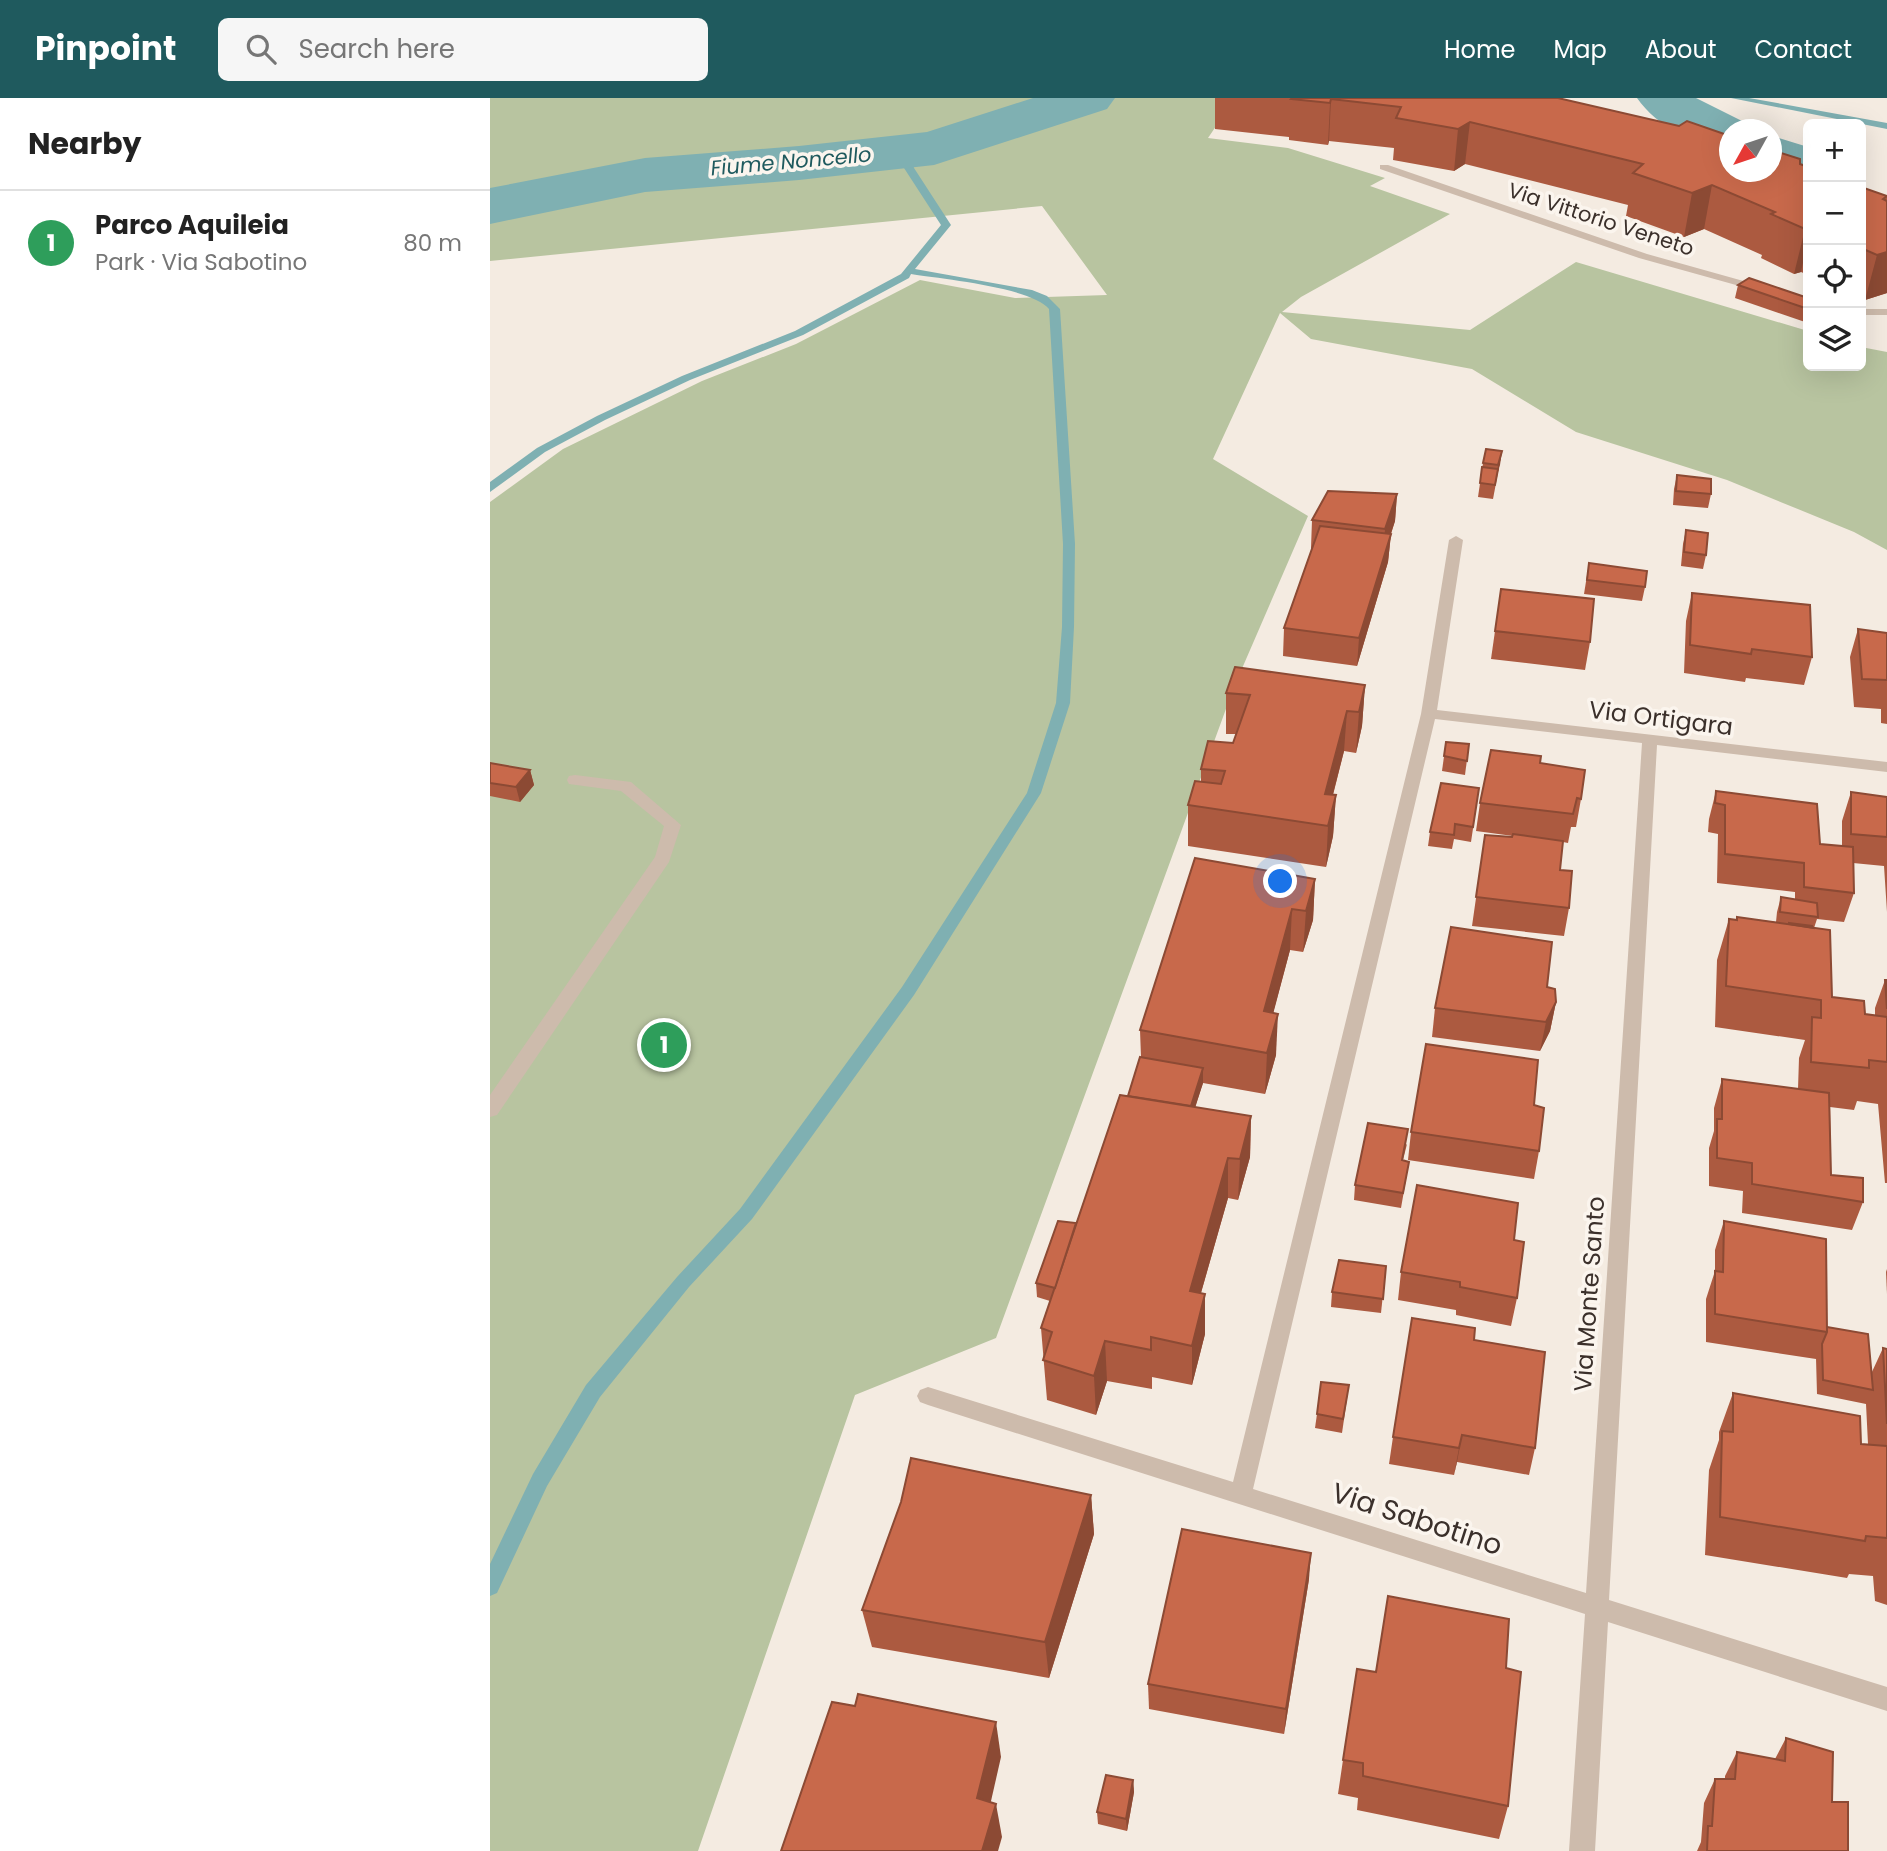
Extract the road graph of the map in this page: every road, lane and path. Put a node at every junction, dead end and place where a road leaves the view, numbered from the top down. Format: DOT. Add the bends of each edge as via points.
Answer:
graph roads {
  1 [pos="1384,167"];
  2 [pos="1803,301"];
  3 [pos="1866,312"];
  4 [pos="1887,312"];
  5 [pos="1456,540"];
  6 [pos="1429,714"];
  7 [pos="1650,740"];
  8 [pos="1887,767"];
  9 [pos="575,780"];
  10 [pos="490,1110"];
  11 [pos="928,1396"];
  12 [pos="1241,1494"];
  13 [pos="1596,1606"];
  14 [pos="1887,1699"];
  15 [pos="1582,1851"];
  1 -- 2 [label="street, Via Vittorio Veneto" via="1643,256"];
  3 -- 4 [label="street"];
  5 -- 6 [label="street"];
  6 -- 7 [label="street, Via Ortigara"];
  6 -- 12 [label="street"];
  7 -- 8 [label="street, Via Ortigara"];
  7 -- 13 [label="street, Via Monte Santo"];
  9 -- 10 [label="street" via="625,786 673,825 663,858"];
  11 -- 12 [label="street, Via Sabotino"];
  12 -- 13 [label="street, Via Sabotino"];
  13 -- 14 [label="street, Via Sabotino"];
  13 -- 15 [label="street, Via Monte Santo"];
}
